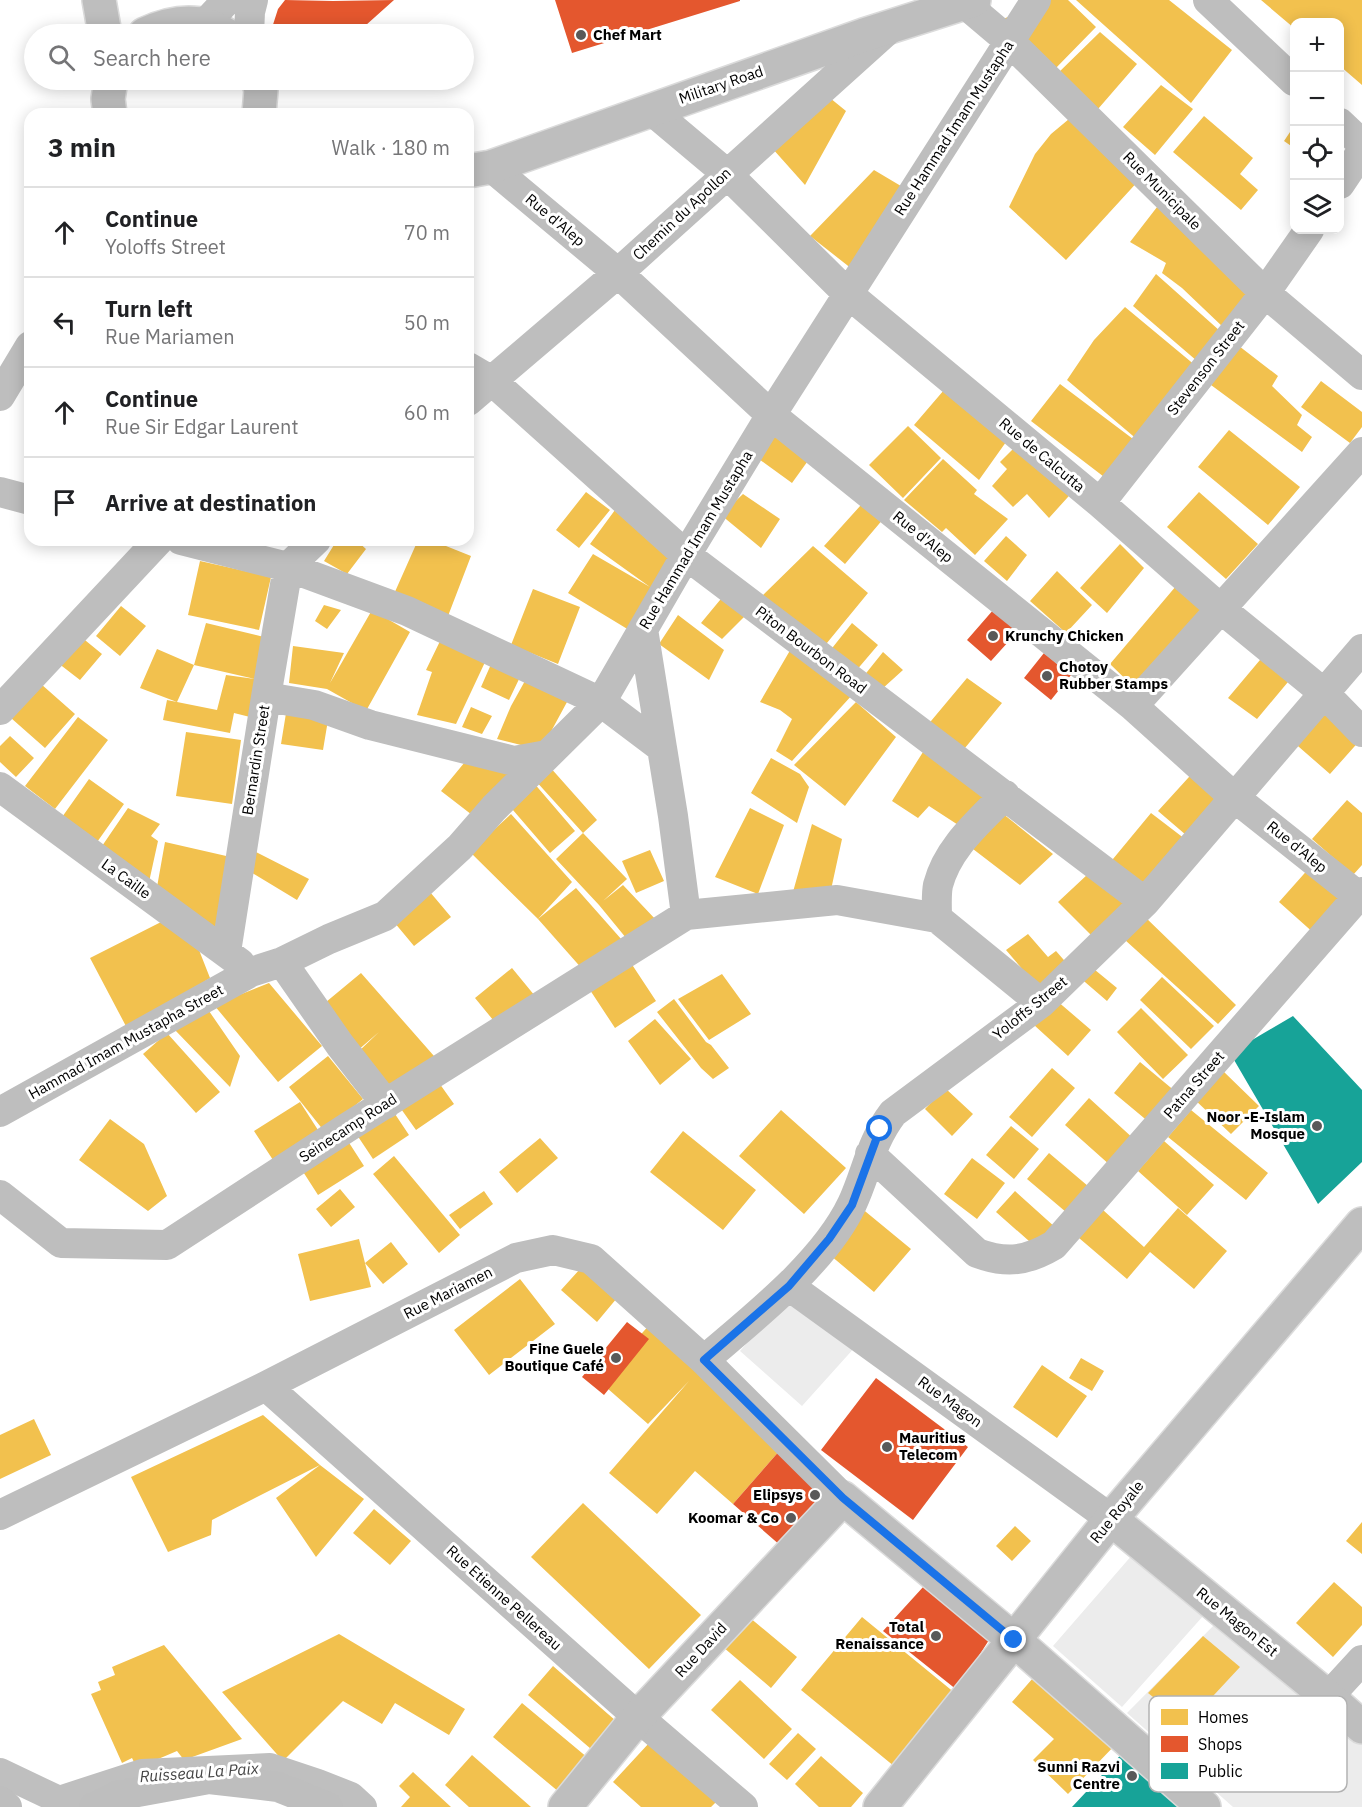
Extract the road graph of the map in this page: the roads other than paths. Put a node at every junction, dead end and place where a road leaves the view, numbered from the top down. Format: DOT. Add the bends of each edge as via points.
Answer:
graph roads {
  1 [pos="99,0"];
  2 [pos="227,0"];
  3 [pos="253,0"];
  4 [pos="1036,0"];
  5 [pos="1208,0"];
  6 [pos="969,2"];
  7 [pos="195,21"];
  8 [pos="103,24"];
  9 [pos="176,24"];
  10 [pos="249,24"];
  11 [pos="893,25"];
  12 [pos="1010,41"];
  13 [pos="1290,77"];
  14 [pos="109,90"];
  15 [pos="109,108"];
  16 [pos="651,110"];
  17 [pos="1343,126"];
  18 [pos="1362,144"];
  19 [pos="1362,152"];
  20 [pos="480,169"];
  21 [pos="726,173"];
  22 [pos="1343,180"];
  23 [pos="1306,234"];
  24 [pos="618,273"];
  25 [pos="847,293"];
  26 [pos="1265,293"];
  27 [pos="24,356"];
  28 [pos="480,374"];
  29 [pos="1362,375"];
  30 [pos="0,396"];
  31 [pos="771,415"];
  32 [pos="1362,452"];
  33 [pos="0,492"];
  34 [pos="24,498"];
  35 [pos="1100,503"];
  36 [pos="153,546"];
  37 [pos="205,546"];
  38 [pos="310,546"];
  39 [pos="686,555"];
  40 [pos="288,567"];
  41 [pos="1221,609"];
  42 [pos="643,629"];
  43 [pos="1362,649"];
  44 [pos="1324,693"];
  45 [pos="266,697"];
  46 [pos="601,702"];
  47 [pos="1134,706"];
  48 [pos="0,710"];
  49 [pos="1362,732"];
  50 [pos="662,748"];
  51 [pos="547,755"];
  52 [pos="0,787"];
  53 [pos="1005,795"];
  54 [pos="1235,798"];
  55 [pos="1361,896"];
  56 [pos="1145,902"];
  57 [pos="686,915"];
  58 [pos="937,918"];
  59 [pos="226,952"];
  60 [pos="282,962"];
  61 [pos="251,972"];
  62 [pos="1041,1003"];
  63 [pos="386,1104"];
  64 [pos="0,1112"];
  65 [pos="870,1154"];
  66 [pos="0,1195"];
  67 [pos="1362,1224"];
  68 [pos="789,1286"];
  69 [pos="704,1360"];
  70 [pos="266,1386"];
  71 [pos="843,1498"];
  72 [pos="0,1515"];
  73 [pos="1111,1519"];
  74 [pos="1014,1640"];
  75 [pos="1362,1660"];
  76 [pos="1327,1696"];
  77 [pos="1329,1696"];
  78 [pos="1347,1714"];
  79 [pos="638,1717"];
  80 [pos="1362,1727"];
  81 [pos="1149,1759"];
  82 [pos="1187,1792"];
  83 [pos="0,1801"];
  84 [pos="7,1807"];
  85 [pos="94,1807"];
  86 [pos="328,1807"];
  87 [pos="565,1807"];
  88 [pos="743,1807"];
  89 [pos="879,1807"];
  90 [pos="1204,1807"];
  1 -- 8 [label="main road"];
  2 -- 7 [label="street"];
  3 -- 10 [label="street"];
  4 -- 12 [label="street, Rue Hammad Imam Mustapha"];
  5 -- 13 [label="street"];
  6 -- 11 [label="main road, Military Road"];
  6 -- 12 [label="street, Rue Municipale"];
  7 -- 9 [label="main road"];
  11 -- 16 [label="main road, Military Road"];
  11 -- 21 [label="street, Chemin du Apollon"];
  12 -- 25 [label="street, Rue Hammad Imam Mustapha"];
  12 -- 26 [label="street, Rue Municipale"];
  14 -- 15 [label="main road"];
  16 -- 20 [label="main road, Military Road"];
  16 -- 21 [label="street, Rue de Calcutta"];
  17 -- 18 [label="street"];
  19 -- 22 [label="street"];
  20 -- 24 [label="street, Rue d'Alep"];
  21 -- 24 [label="street, Chemin du Apollon"];
  21 -- 25 [label="street, Rue de Calcutta"];
  23 -- 26 [label="street, Stevenson Street"];
  24 -- 28 [label="street, Chemin du Apollon"];
  24 -- 31 [label="street, Rue d'Alep"];
  25 -- 31 [label="street, Rue Hammad Imam Mustapha"];
  25 -- 35 [label="street, Rue de Calcutta"];
  26 -- 29 [label="street, Rue Municipale"];
  26 -- 35 [label="street, Stevenson Street"];
  27 -- 30 [label="street"];
  28 -- 39 [label="street, Piton Bourbon Road"];
  31 -- 39 [label="street, Rue Hammad Imam Mustapha"];
  31 -- 47 [label="street, Rue d'Alep"];
  32 -- 41 [label="street"];
  33 -- 34 [label="street"];
  35 -- 41 [label="street, Rue de Calcutta"];
  36 -- 48 [label="street"];
  37 -- 40 [label="street"];
  38 -- 40 [label="street"];
  39 -- 42 [label="street, Rue Hammad Imam Mustapha"];
  39 -- 53 [label="street, Piton Bourbon Road"];
  40 -- 45 [label="street, Bernardin Street"];
  40 -- 46 [label="street" via="407,611"];
  41 -- 44 [label="street, Rue de Calcutta"];
  41 -- 47 [label="street"];
  42 -- 46 [label="street, Rue Hammad Imam Mustapha"];
  42 -- 50 [label="street"];
  43 -- 44 [label="street, Yoloffs Street"];
  44 -- 49 [label="street, Rue de Calcutta"];
  44 -- 54 [label="street, Yoloffs Street"];
  45 -- 51 [label="street" via="314,705 370,725 514,761"];
  45 -- 59 [label="street, Bernardin Street"];
  46 -- 50 [label="street"];
  46 -- 51 [label="street, Rue Hammad Imam Mustapha"];
  47 -- 54 [label="street, Rue d'Alep"];
  50 -- 57 [label="street"];
  51 -- 60 [label="street, Rue Hammad Imam Mustapha" via="460,847 385,916"];
  52 -- 59 [label="street, La Caille"];
  53 -- 56 [label="street, Piton Bourbon Road"];
  53 -- 58 [label="street" via="947,860 938,887"];
  54 -- 55 [label="street, Rue d'Alep"];
  54 -- 56 [label="street, Yoloffs Street"];
  55 -- 65 [label="street, Patna Street" via="1054,1245 1036,1256 995,1260 977,1254"];
  56 -- 62 [label="street, Yoloffs Street"];
  57 -- 58 [label="street" via="837,900"];
  57 -- 63 [label="street, Seinecamp Road"];
  58 -- 62 [label="street"];
  59 -- 61 [label="street, La Caille"];
  60 -- 61 [label="street, Rue Hammad Imam Mustapha"];
  60 -- 63 [label="street"];
  61 -- 64 [label="street, Hammad Imam Mustapha Street"];
  62 -- 65 [label="street, Yoloffs Street" via="892,1113 880,1129"];
  63 -- 66 [label="street, Seinecamp Road" via="168,1245 61,1244"];
  65 -- 68 [label="street, Yoloffs Street" via="852,1205"];
  67 -- 73 [label="main road, Rue Royale"];
  68 -- 69 [label="street, Yoloffs Street"];
  68 -- 73 [label="street, Rue Magon"];
  69 -- 70 [label="street, Rue Mariamen" via="591,1259 553,1250 516,1258"];
  69 -- 71 [label="street, Rue Mariamen"];
  70 -- 72 [label="street, Rue Mariamen"];
  70 -- 79 [label="street, Rue Etienne Pellereau"];
  71 -- 74 [label="main road"];
  71 -- 79 [label="main road, Rue David"];
  73 -- 74 [label="main road, Rue Royale"];
  73 -- 76 [label="main road, Rue Magon Est"];
  74 -- 81 [label="main road"];
  74 -- 89 [label="main road, Rue Royale"];
  75 -- 77 [label="street"];
  78 -- 80 [label="main road, Rue Magon Est"];
  79 -- 87 [label="main road, Rue David"];
  79 -- 88 [label="street, Rue Etienne Pellereau"];
  82 -- 90 [label="main road"];
  83 -- 84 [label="street"];
  85 -- 86 [label="street" via="116,1796 209,1779 278,1787"];
}
